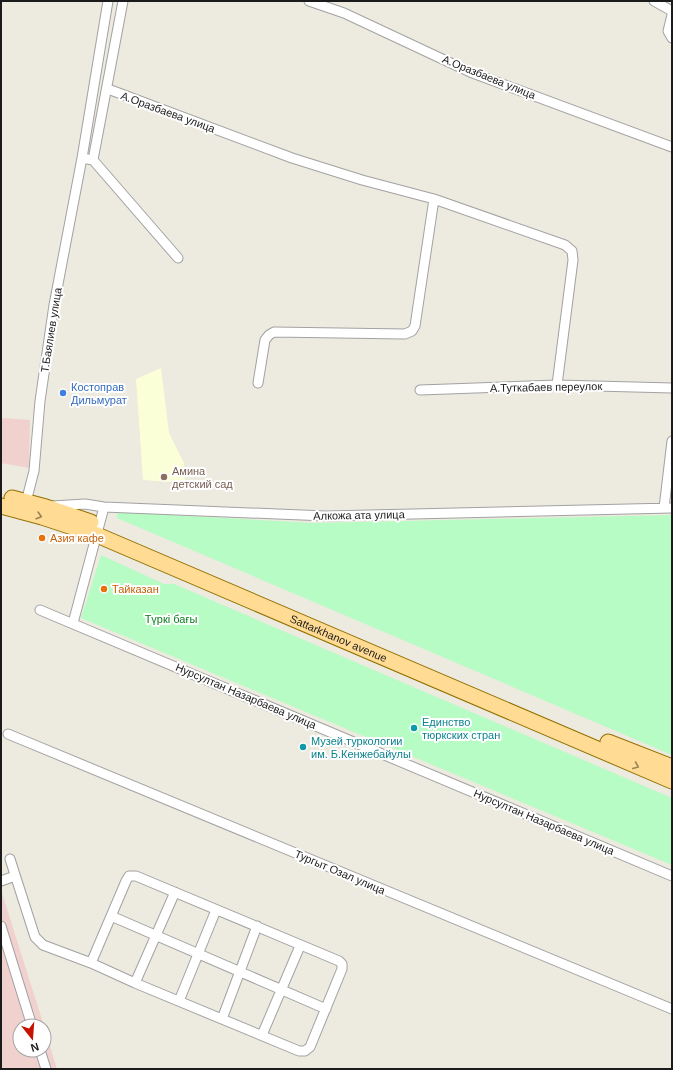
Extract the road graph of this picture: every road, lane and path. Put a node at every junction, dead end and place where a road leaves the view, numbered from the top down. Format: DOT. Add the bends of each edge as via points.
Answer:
graph roads {
  1 [pos="108,1"];
  2 [pos="123,1"];
  3 [pos="309,1"];
  4 [pos="654,1"];
  5 [pos="672,11"];
  6 [pos="672,15"];
  7 [pos="672,38"];
  8 [pos="108,89"];
  9 [pos="672,147"];
  10 [pos="82,158"];
  11 [pos="93,160"];
  12 [pos="434,199"];
  13 [pos="178,258"];
  14 [pos="258,383"];
  15 [pos="557,385"];
  16 [pos="672,388"];
  17 [pos="420,390"];
  18 [pos="672,441"];
  19 [pos="1,496"];
  20 [pos="26,502"];
  21 [pos="1,506"];
  22 [pos="46,507"];
  23 [pos="104,507"];
  24 [pos="668,508"];
  25 [pos="98,530"];
  26 [pos="40,610"];
  27 [pos="73,623"];
  28 [pos="8,734"];
  29 [pos="672,767"];
  30 [pos="672,781"];
  31 [pos="10,859"];
  32 [pos="15,876"];
  33 [pos="672,876"];
  34 [pos="1,880"];
  35 [pos="175,892"];
  36 [pos="216,910"];
  37 [pos="111,916"];
  38 [pos="1,926"];
  39 [pos="257,926"];
  40 [pos="156,935"];
  41 [pos="300,946"];
  42 [pos="197,953"];
  43 [pos="91,963"];
  44 [pos="240,972"];
  45 [pos="135,983"];
  46 [pos="281,990"];
  47 [pos="179,1001"];
  48 [pos="326,1009"];
  49 [pos="672,1009"];
  50 [pos="30,1018"];
  51 [pos="222,1019"];
  52 [pos="262,1035"];
  53 [pos="43,1058"];
  54 [pos="46,1069"];
  1 -- 10 [label="street, Т.Баялиев улица"];
  2 -- 8 [label="street"];
  3 -- 9 [label="street, А.Оразбаева улица" via="344,13 470,72"];
  4 -- 5 [label="street"];
  6 -- 7 [label="street" via="668,31"];
  8 -- 11 [label="street"];
  8 -- 12 [label="street, А.Оразбаева улица" via="292,158"];
  10 -- 11 [label="street"];
  10 -- 20 [label="street, Т.Баялиев улица" via="54,305 40,401 34,471"];
  11 -- 13 [label="street"];
  12 -- 14 [label="street" via="416,326 412,331 405,334 274,332 265,340"];
  12 -- 15 [label="street, А.Оразбаева улица" via="565,245 572,250 573,260"];
  15 -- 16 [label="street, А.Туткабаев переулок"];
  15 -- 17 [label="street, А.Туткабаев переулок"];
  18 -- 24 [label="street"];
  19 -- 20 [label="main road, Sattarkhanov avenue"];
  20 -- 22 [label="main road, Sattarkhanov avenue"];
  21 -- 25 [label="main road, Sattarkhanov avenue, one-way"];
  22 -- 23 [label="street, Алкожа ата улица" via="85,504"];
  22 -- 25 [label="main road, Sattarkhanov avenue"];
  23 -- 24 [label="street, Алкожа ата улица" via="326,516"];
  23 -- 25 [label="street"];
  25 -- 27 [label="street"];
  25 -- 29 [label="main road, Sattarkhanov avenue" via="620,748"];
  25 -- 30 [label="main road, Sattarkhanov avenue, one-way"];
  26 -- 27 [label="street, Нурсултан Назарбаева улица"];
  27 -- 33 [label="street, Нурсултан Назарбаева улица"];
  28 -- 49 [label="street, Тургыт Озал улица"];
  31 -- 32 [label="street"];
  32 -- 34 [label="street"];
  32 -- 43 [label="street" via="38,942"];
  35 -- 36 [label="street"];
  35 -- 37 [label="street" via="136,876 129,876"];
  35 -- 40 [label="street"];
  36 -- 39 [label="street"];
  36 -- 42 [label="street"];
  37 -- 40 [label="street"];
  37 -- 43 [label="street"];
  38 -- 50 [label="street"];
  39 -- 41 [label="street"];
  39 -- 44 [label="street"];
  40 -- 42 [label="street"];
  40 -- 45 [label="street"];
  41 -- 46 [label="street"];
  41 -- 48 [label="street" via="342,964"];
  42 -- 44 [label="street"];
  42 -- 47 [label="street"];
  43 -- 45 [label="street"];
  44 -- 46 [label="street"];
  44 -- 51 [label="street"];
  45 -- 47 [label="street"];
  46 -- 48 [label="street"];
  46 -- 52 [label="street"];
  47 -- 51 [label="street"];
  48 -- 52 [label="street" via="310,1047 305,1051 299,1051"];
  51 -- 52 [label="street"];
  53 -- 54 [label="street"];
}
